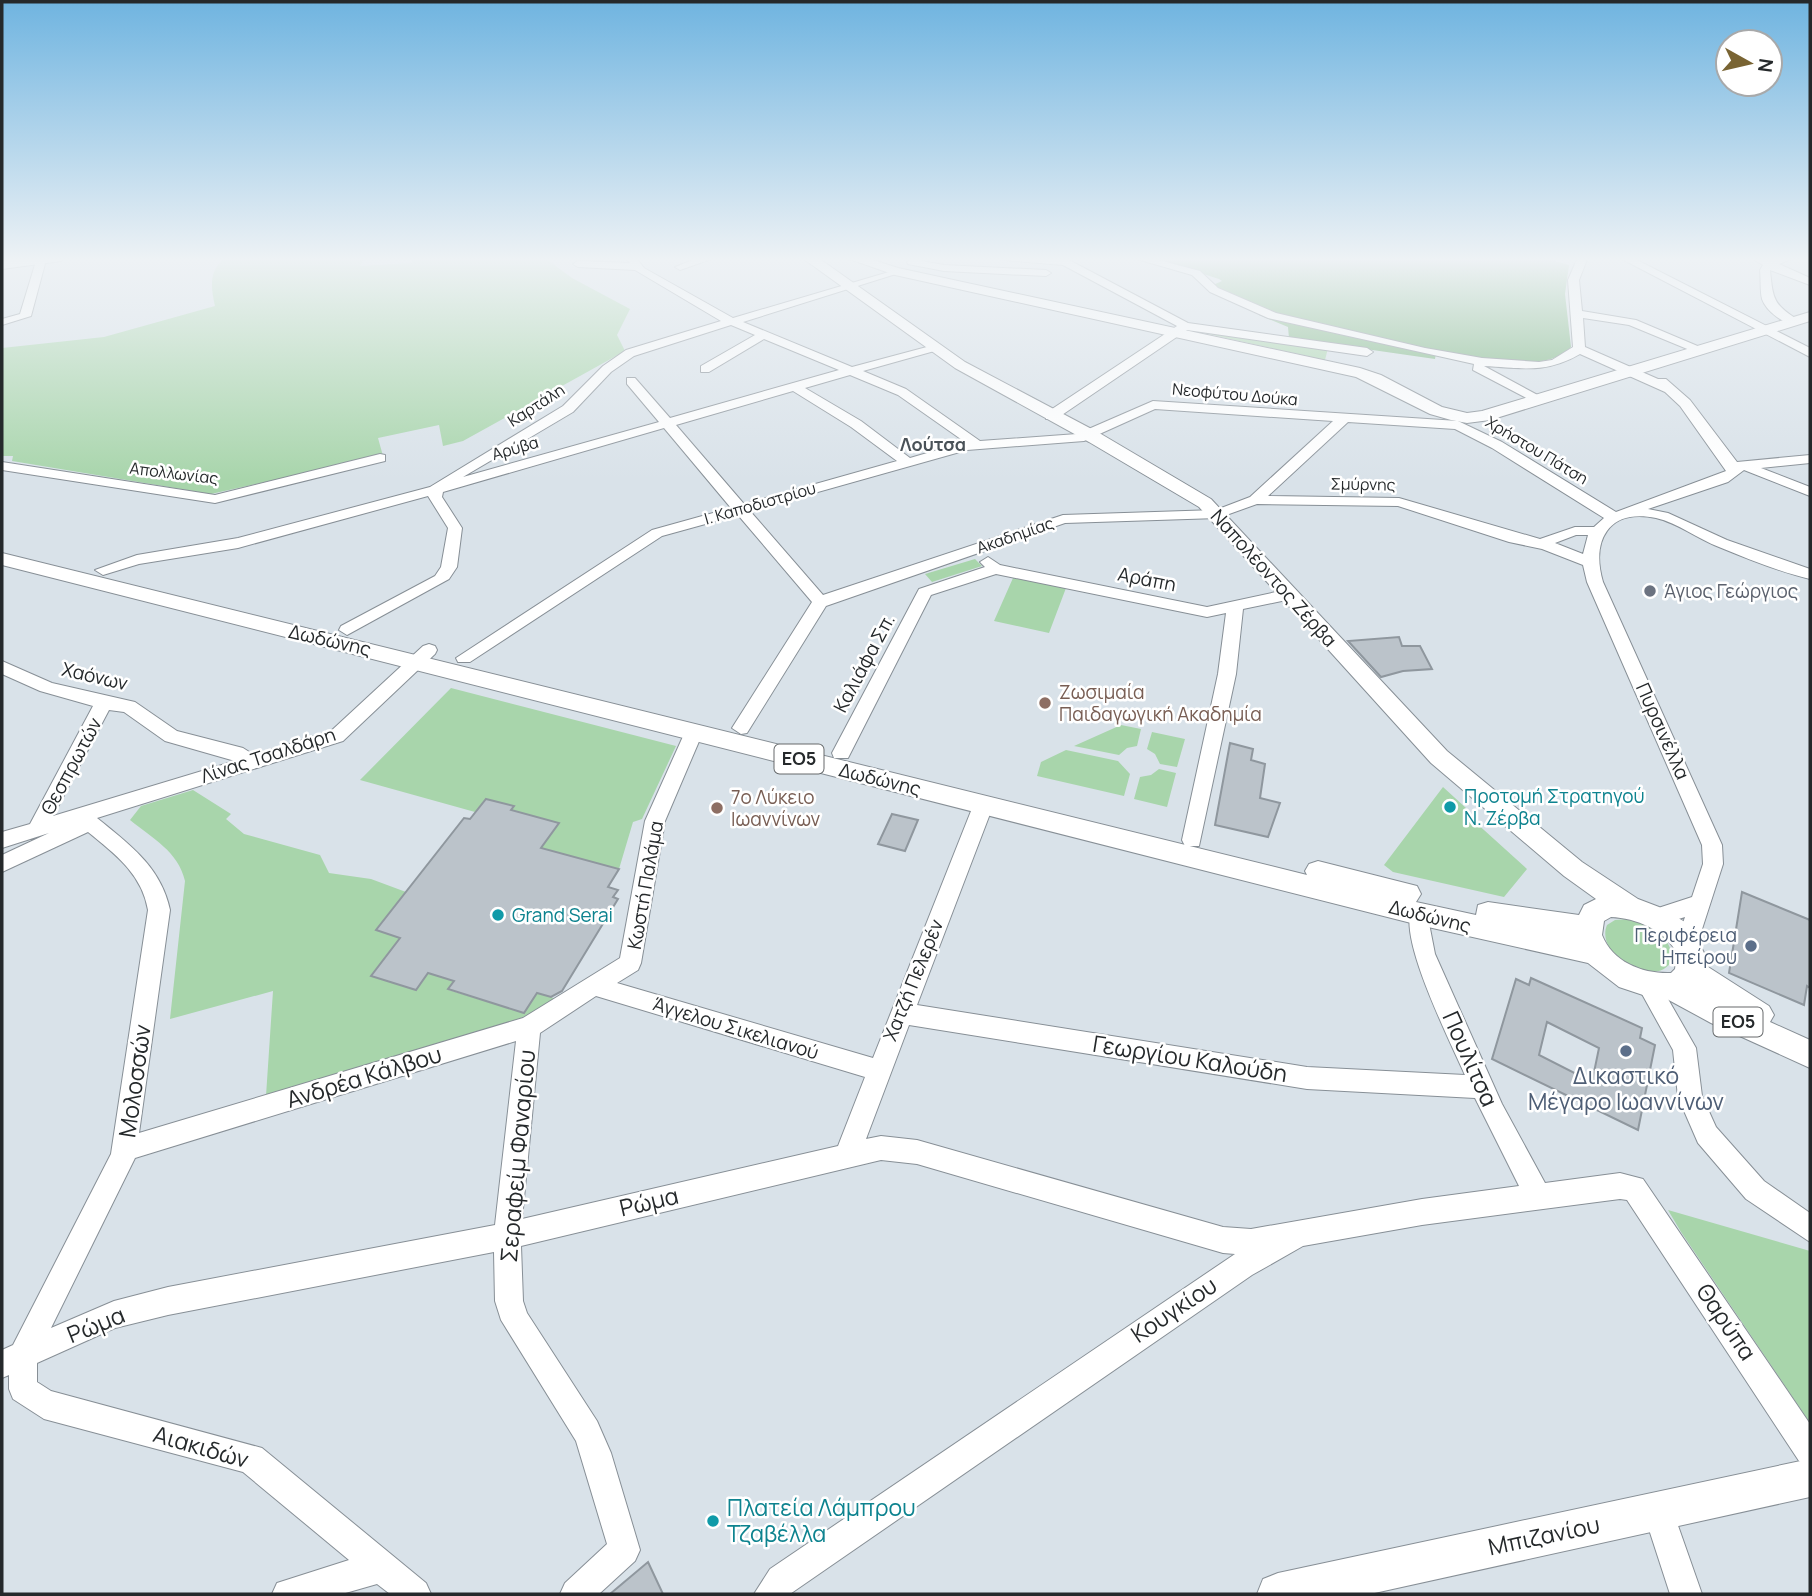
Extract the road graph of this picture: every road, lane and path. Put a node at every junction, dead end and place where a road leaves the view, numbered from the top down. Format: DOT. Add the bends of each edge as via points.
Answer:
graph roads {
  1 [pos="699,331"];
  2 [pos="755,331"];
  3 [pos="912,331"];
  4 [pos="1175,331"];
  5 [pos="1189,331"];
  6 [pos="1198,331"];
  7 [pos="1335,331"];
  8 [pos="1578,331"];
  9 [pos="1655,331"];
  10 [pos="1765,331"];
  11 [pos="1773,331"];
  12 [pos="763,335"];
  13 [pos="934,347"];
  14 [pos="1579,349"];
  15 [pos="1701,350"];
  16 [pos="1810,353"];
  17 [pos="1645,366"];
  18 [pos="705,369"];
  19 [pos="853,370"];
  20 [pos="1629,371"];
  21 [pos="631,381"];
  22 [pos="796,388"];
  23 [pos="1672,390"];
  24 [pos="1539,399"];
  25 [pos="1051,416"];
  26 [pos="1470,418"];
  27 [pos="1343,419"];
  28 [pos="1446,419"];
  29 [pos="667,422"];
  30 [pos="1088,434"];
  31 [pos="976,444"];
  32 [pos="1496,445"];
  33 [pos="380,458"];
  34 [pos="1810,459"];
  35 [pos="907,462"];
  36 [pos="2,466"];
  37 [pos="1739,468"];
  38 [pos="435,489"];
  39 [pos="1810,492"];
  40 [pos="1255,500"];
  41 [pos="740,508"];
  42 [pos="1218,514"];
  43 [pos="1619,516"];
  44 [pos="1597,531"];
  45 [pos="1546,545"];
  46 [pos="2,547"];
  47 [pos="976,548"];
  48 [pos="2,559"];
  49 [pos="1589,562"];
  50 [pos="995,569"];
  51 [pos="103,570"];
  52 [pos="906,571"];
  53 [pos="1810,574"];
  54 [pos="925,592"];
  55 [pos="1290,594"];
  56 [pos="820,602"];
  57 [pos="1235,608"];
  58 [pos="347,630"];
  59 [pos="423,655"];
  60 [pos="464,658"];
  61 [pos="2,667"];
  62 [pos="104,703"];
  63 [pos="741,728"];
  64 [pos="694,732"];
  65 [pos="841,753"];
  66 [pos="252,762"];
  67 [pos="983,806"];
  68 [pos="85,819"];
  69 [pos="37,829"];
  70 [pos="2,840"];
  71 [pos="1192,840"];
  72 [pos="2,864"];
  73 [pos="1701,902"];
  74 [pos="1628,907"];
  75 [pos="1419,914"];
  76 [pos="1656,917"];
  77 [pos="1592,940"];
  78 [pos="1673,972"];
  79 [pos="595,986"];
  80 [pos="900,1013"];
  81 [pos="529,1027"];
  82 [pos="1810,1038"];
  83 [pos="1810,1054"];
  84 [pos="878,1070"];
  85 [pos="1482,1087"];
  86 [pos="125,1149"];
  87 [pos="847,1155"];
  88 [pos="1641,1195"];
  89 [pos="1539,1197"];
  90 [pos="1810,1229"];
  91 [pos="1299,1233"];
  92 [pos="508,1236"];
  93 [pos="12,1360"];
  94 [pos="1810,1450"];
  95 [pos="1810,1478"];
  96 [pos="1658,1511"];
  97 [pos="380,1567"];
  98 [pos="288,1594"];
  99 [pos="415,1594"];
  100 [pos="576,1594"];
  101 [pos="770,1594"];
  102 [pos="1278,1594"];
  103 [pos="1686,1594"];
  1 -- 38 [label="street, Καρτάλη" via="626,355 568,409"];
  2 -- 12 [label="street"];
  3 -- 13 [label="main road, Ναπολέοντος Ζέρβα"];
  4 -- 25 [label="street"];
  5 -- 28 [label="main road" via="1371,377"];
  6 -- 24 [label="street" via="1483,368"];
  7 -- 14 [label="street" via="1440,355 1539,366 1556,363"];
  8 -- 14 [label="street"];
  9 -- 15 [label="street"];
  10 -- 15 [label="main road"];
  11 -- 16 [label="street"];
  12 -- 18 [label="street"];
  12 -- 19 [label="street"];
  13 -- 19 [label="street, Αρύβα"];
  13 -- 25 [label="main road, Ναπολέοντος Ζέρβα"];
  14 -- 20 [label="street"];
  15 -- 17 [label="main road"];
  17 -- 20 [label="main road"];
  17 -- 23 [label="street"];
  19 -- 22 [label="street, Αρύβα"];
  19 -- 31 [label="street" via="906,394"];
  20 -- 23 [label="street"];
  20 -- 24 [label="main road"];
  21 -- 29 [label="street"];
  22 -- 29 [label="street, Αρύβα"];
  22 -- 35 [label="street"];
  23 -- 37 [label="street"];
  24 -- 26 [label="main road"];
  25 -- 30 [label="main road, Ναπολέοντος Ζέρβα"];
  26 -- 28 [label="main road"];
  26 -- 32 [label="street" via="1474,429"];
  27 -- 28 [label="street, Νεοφύτου Δούκα"];
  27 -- 30 [label="street, Νεοφύτου Δούκα" via="1153,405"];
  27 -- 40 [label="street"];
  28 -- 32 [label="street, Χρήστου Πάτση"];
  29 -- 38 [label="street, Αρύβα"];
  29 -- 41 [label="street"];
  30 -- 31 [label="street, Ι. Καποδιστρίου" via="1072,439"];
  30 -- 42 [label="main road, Ναπολέοντος Ζέρβα"];
  31 -- 35 [label="street, Ι. Καποδιστρίου"];
  32 -- 43 [label="street, Χρήστου Πάτση"];
  33 -- 36 [label="street, Απολλωνίας" via="215,499"];
  34 -- 37 [label="street"];
  35 -- 41 [label="street, Ι. Καποδιστρίου"];
  37 -- 39 [label="street"];
  37 -- 43 [label="street" via="1719,480"];
  38 -- 51 [label="street, Αρύβα" via="238,543"];
  38 -- 58 [label="street" via="436,499 455,528 447,572 428,588"];
  40 -- 42 [label="street"];
  40 -- 45 [label="street, Σμύρνης" via="1405,503"];
  41 -- 56 [label="street"];
  41 -- 60 [label="street, Ι. Καποδιστρίου" via="648,537"];
  42 -- 47 [label="street, Ακαδημίας" via="1068,518"];
  42 -- 55 [label="main road, Ναπολέοντος Ζέρβα"];
  43 -- 44 [label="street"];
  43 -- 53 [label="street" via="1664,516 1714,540"];
  44 -- 45 [label="street" via="1553,536"];
  44 -- 49 [label="street"];
  45 -- 49 [label="street, Σμύρνης"];
  46 -- 51 [label="main road, Δωδώνης / ΕΟ5"];
  47 -- 50 [label="street"];
  47 -- 52 [label="street, Ακαδημίας"];
  48 -- 59 [label="main road, Δωδώνης / ΕΟ5"];
  49 -- 73 [label="street, Πυρσινέλλα" via="1713,845 1713,864"];
  50 -- 54 [label="street"];
  50 -- 57 [label="street, Αράπη" via="1200,611"];
  51 -- 58 [label="main road, Δωδώνης / ΕΟ5"];
  52 -- 54 [label="street"];
  52 -- 56 [label="street, Ακαδημίας"];
  54 -- 65 [label="street, Καλιάφα Σπ."];
  55 -- 57 [label="street, Αράπη"];
  55 -- 74 [label="main road, Ναπολέοντος Ζέρβα" via="1439,757 1565,863"];
  56 -- 63 [label="street"];
  57 -- 71 [label="street" via="1227,674"];
  58 -- 59 [label="main road, Δωδώνης / ΕΟ5"];
  59 -- 60 [label="main road, Δωδώνης / ΕΟ5"];
  59 -- 64 [label="main road, Δωδώνης / ΕΟ5"];
  59 -- 66 [label="street, Λίνας Τσαλδάρη" via="340,734"];
  60 -- 63 [label="main road, Δωδώνης / ΕΟ5"];
  61 -- 62 [label="street, Χαόνων" via="46,687"];
  62 -- 66 [label="street, Χαόνων" via="130,706 172,736 236,753"];
  62 -- 69 [label="street, Θεσπρωτών"];
  63 -- 65 [label="main road, Δωδώνης / ΕΟ5"];
  64 -- 67 [label="main road, Δωδώνης / ΕΟ5"];
  64 -- 79 [label="street, Κωστή Παλάμα" via="655,821 632,958"];
  65 -- 71 [label="main road, Δωδώνης / ΕΟ5"];
  66 -- 68 [label="street, Λίνας Τσαλδάρη"];
  67 -- 75 [label="main road, Δωδώνης / ΕΟ5"];
  67 -- 80 [label="street, Χατζή Πελερέν"];
  68 -- 69 [label="street"];
  68 -- 72 [label="street"];
  68 -- 86 [label="street, Μολοσσών" via="146,874 158,901"];
  69 -- 70 [label="street"];
  71 -- 77 [label="main road, Δωδώνης / ΕΟ5"];
  73 -- 76 [label="street"];
  73 -- 78 [label="street, Πυρσινέλλα"];
  74 -- 76 [label="main road, ΕΟ5"];
  74 -- 77 [label="main road" via="1601,909 1590,918"];
  75 -- 77 [label="main road, Δωδώνης / ΕΟ5"];
  75 -- 85 [label="street, Πουλίτσα" via="1424,954"];
  76 -- 78 [label="main road, ΕΟ5" via="1674,931"];
  77 -- 78 [label="main road, Δωδώνης / ΕΟ5" via="1615,970"];
  78 -- 82 [label="main road, ΕΟ5"];
  78 -- 83 [label="main road, ΕΟ5" via="1721,1014"];
  78 -- 90 [label="street" via="1690,1097 1707,1135 1755,1190"];
  79 -- 81 [label="street, Ανδρέα Κάλβου"];
  79 -- 84 [label="street, Άγγελου Σικελιανού"];
  80 -- 84 [label="street, Χατζή Πελερέν"];
  80 -- 85 [label="street, Γεωργίου Καλούδη" via="1307,1078"];
  81 -- 86 [label="street, Ανδρέα Κάλβου"];
  81 -- 92 [label="street, Σεραφείμ Φαναρίου"];
  84 -- 87 [label="street, Χατζή Πελερέν"];
  85 -- 89 [label="street, Πουλίτσα"];
  86 -- 93 [label="street, Μολοσσών"];
  87 -- 91 [label="street, Ρώμα" via="890,1148 917,1152 1229,1241"];
  87 -- 92 [label="street, Ρώμα"];
  88 -- 89 [label="street, Κουγκίου" via="1625,1185"];
  88 -- 94 [label="street, Θαρύπα"];
  89 -- 91 [label="street, Κουγκίου"];
  91 -- 101 [label="street, Κουγκίου" via="1181,1304 781,1580"];
  92 -- 93 [label="street, Ρώμα" via="168,1301 114,1315"];
  92 -- 100 [label="street, Σεραφείμ Φαναρίου" via="510,1309 587,1431 624,1550"];
  93 -- 97 [label="street, Αιακιδών" via="23,1389 36,1401 251,1459"];
  95 -- 96 [label="main road, Μπιζανίου"];
  96 -- 102 [label="main road, Μπιζανίου"];
  96 -- 103 [label="street"];
  97 -- 98 [label="street"];
  97 -- 99 [label="street, Αιακιδών"];
}
